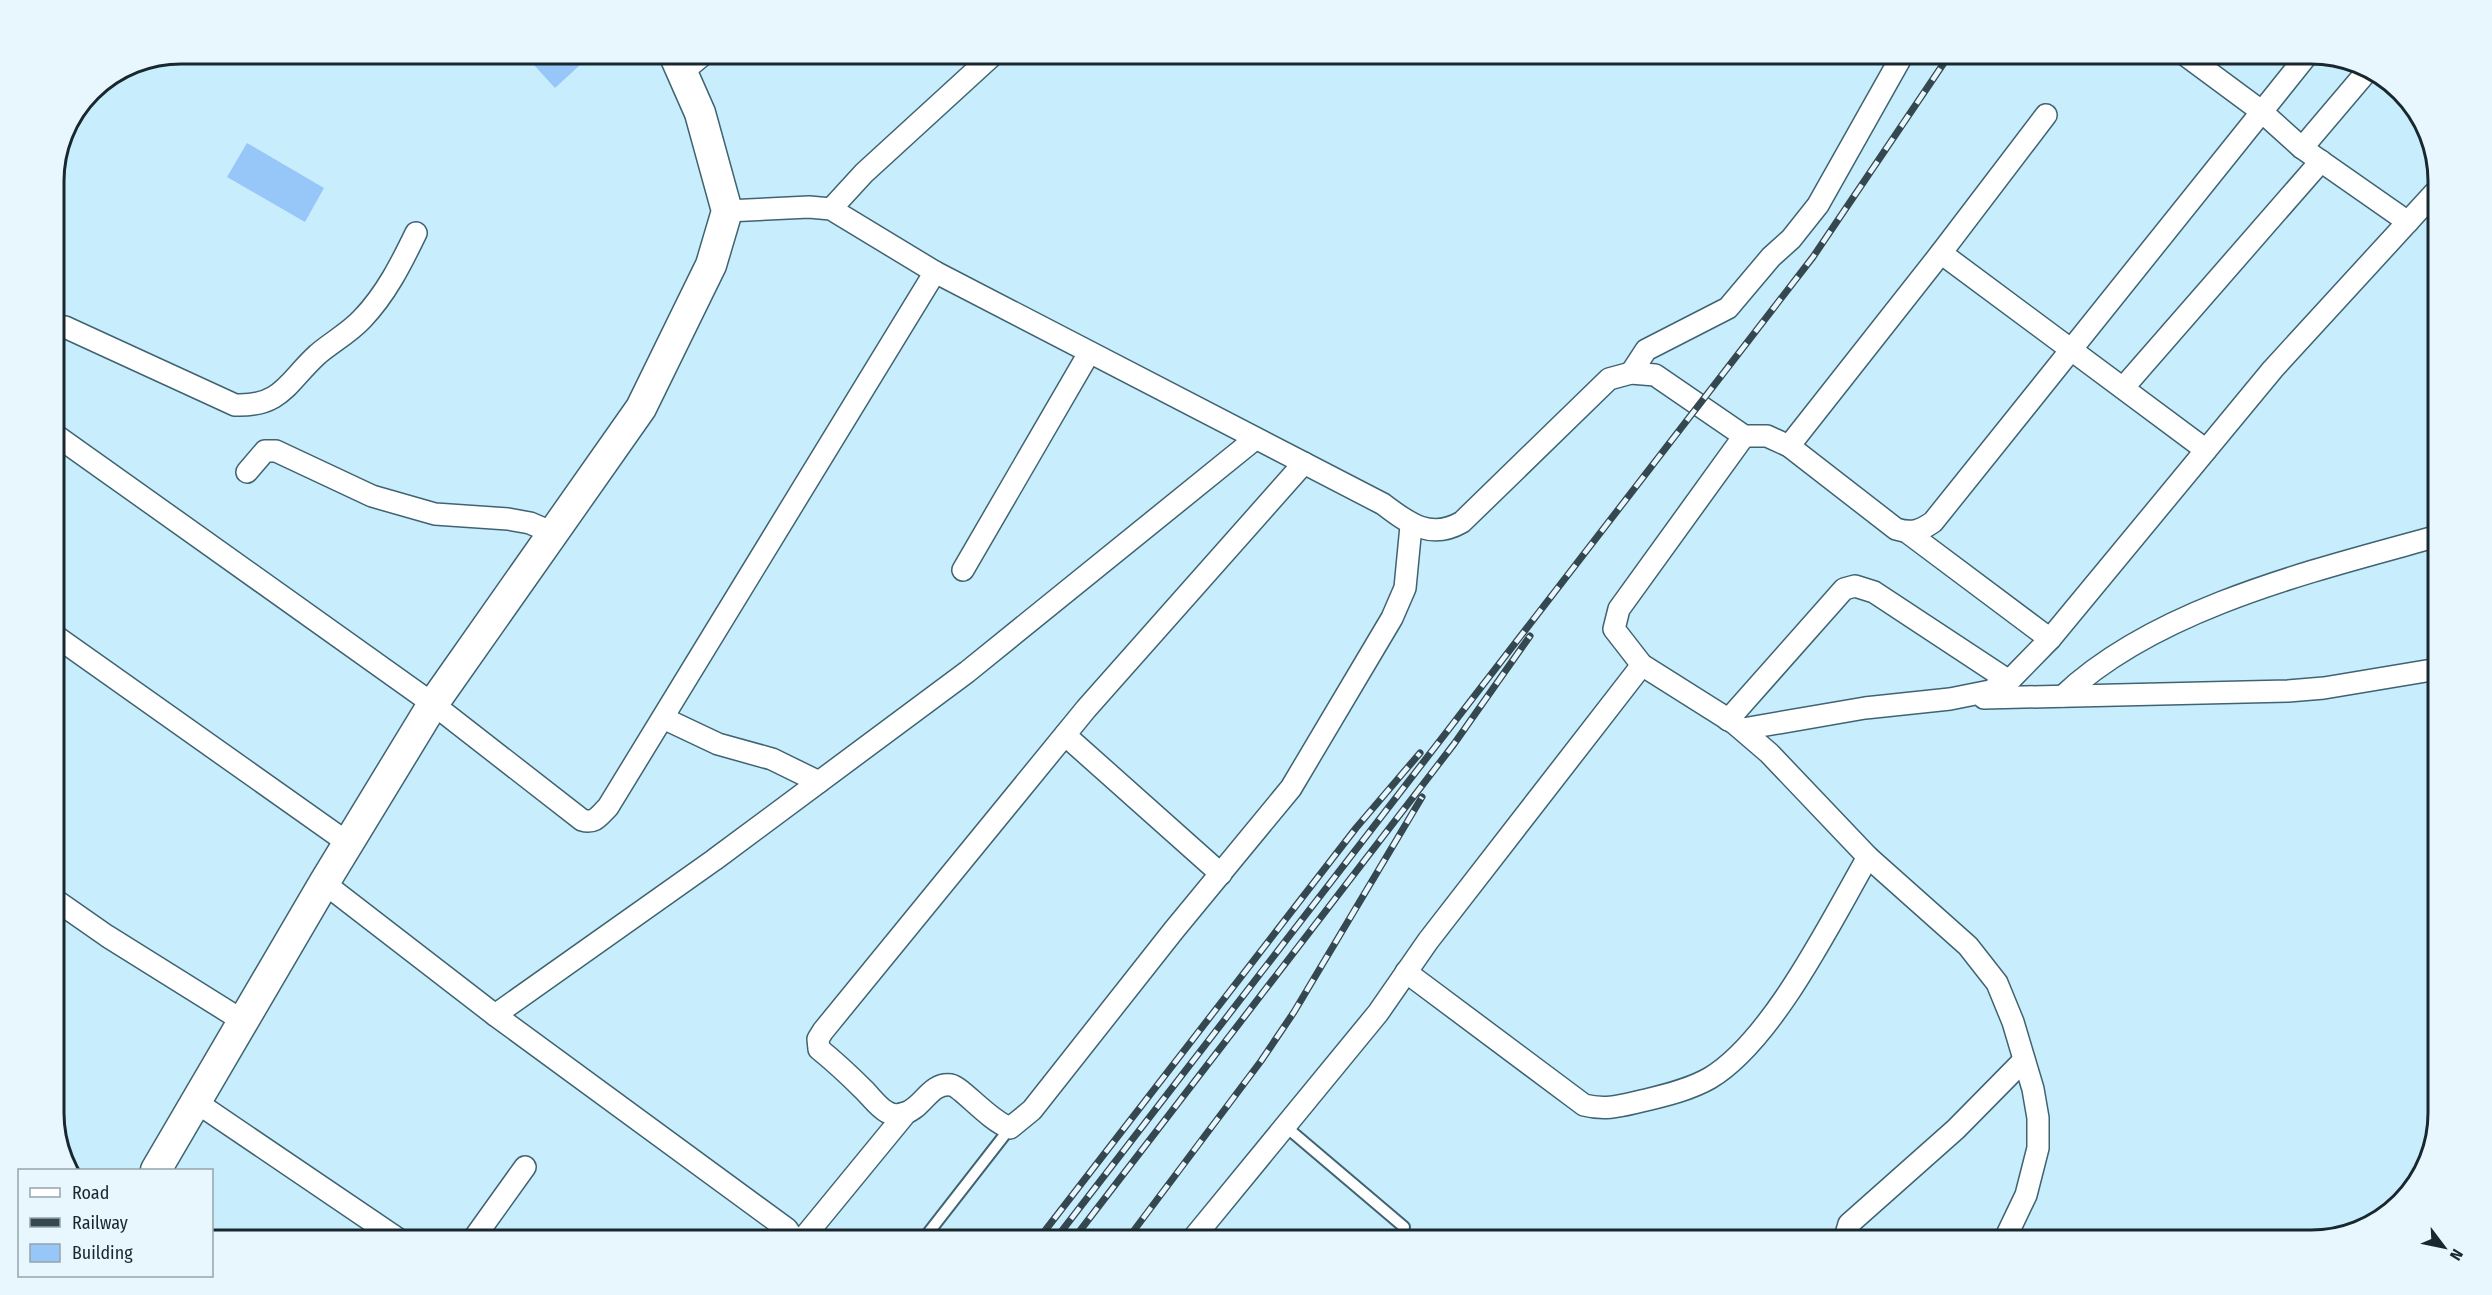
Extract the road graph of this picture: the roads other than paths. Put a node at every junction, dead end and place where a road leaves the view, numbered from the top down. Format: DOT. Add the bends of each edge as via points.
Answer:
graph roads {
  1 [pos="1897,64"];
  2 [pos="2198,64"];
  3 [pos="2300,64"];
  4 [pos="688,65"];
  5 [pos="982,65"];
  6 [pos="2362,77"];
  7 [pos="2261,111"];
  8 [pos="2046,115"];
  9 [pos="2302,148"];
  10 [pos="2321,161"];
  11 [pos="2427,201"];
  12 [pos="831,209"];
  13 [pos="727,211"];
  14 [pos="2408,222"];
  15 [pos="416,233"];
  16 [pos="1941,253"];
  17 [pos="935,272"];
  18 [pos="65,327"];
  19 [pos="2070,348"];
  20 [pos="1089,353"];
  21 [pos="1631,373"];
  22 [pos="2123,388"];
  23 [pos="1744,436"];
  24 [pos="1255,439"];
  25 [pos="65,442"];
  26 [pos="1789,446"];
  27 [pos="2206,450"];
  28 [pos="1304,463"];
  29 [pos="247,472"];
  30 [pos="1411,525"];
  31 [pos="1907,532"];
  32 [pos="553,533"];
  33 [pos="2427,539"];
  34 [pos="963,570"];
  35 [pos="2050,639"];
  36 [pos="65,643"];
  37 [pos="1642,665"];
  38 [pos="2428,671"];
  39 [pos="2010,681"];
  40 [pos="2063,696"];
  41 [pos="1950,699"];
  42 [pos="433,704"];
  43 [pos="663,718"];
  44 [pos="1735,725"];
  45 [pos="1065,735"];
  46 [pos="819,782"];
  47 [pos="348,843"];
  48 [pos="1868,857"];
  49 [pos="1221,874"];
  50 [pos="324,884"];
  51 [pos="65,907"];
  52 [pos="1406,972"];
  53 [pos="495,1015"];
  54 [pos="243,1021"];
  55 [pos="2024,1060"];
  56 [pos="196,1102"];
  57 [pos="906,1113"];
  58 [pos="1285,1126"];
  59 [pos="1011,1128"];
  60 [pos="525,1167"];
  61 [pos="157,1169"];
  62 [pos="1404,1227"];
  63 [pos="385,1230"];
  64 [pos="480,1230"];
  65 [pos="788,1230"];
  66 [pos="810,1230"];
  67 [pos="931,1230"];
  68 [pos="1200,1230"];
  69 [pos="1847,1230"];
  70 [pos="2009,1230"];
  1 -- 21 [label="street" via="1818,205 1791,239 1728,308 1646,350"];
  2 -- 7 [label="street"];
  3 -- 7 [label="street"];
  4 -- 13 [label="street"];
  5 -- 12 [label="street" via="864,173"];
  6 -- 9 [label="street"];
  7 -- 9 [label="street"];
  7 -- 19 [label="street"];
  8 -- 16 [label="street"];
  9 -- 10 [label="street"];
  10 -- 14 [label="street"];
  10 -- 22 [label="street"];
  11 -- 14 [label="street"];
  12 -- 13 [label="street"];
  12 -- 17 [label="street"];
  13 -- 32 [label="street" via="711,265 641,408"];
  14 -- 27 [label="street" via="2273,369"];
  15 -- 18 [label="street" via="393,281 361,320 317,355 282,392 256,406 235,405"];
  16 -- 19 [label="street"];
  16 -- 26 [label="street"];
  17 -- 20 [label="street"];
  17 -- 43 [label="street"];
  19 -- 22 [label="street"];
  19 -- 31 [label="street" via="1933,522 1920,531"];
  20 -- 24 [label="street"];
  20 -- 34 [label="street"];
  21 -- 23 [label="street" via="1655,375"];
  21 -- 30 [label="street" via="1610,380 1462,522 1446,531"];
  22 -- 27 [label="street"];
  23 -- 26 [label="street" via="1767,436"];
  23 -- 37 [label="street" via="1619,609 1614,629"];
  24 -- 28 [label="street"];
  24 -- 46 [label="street" via="967,672"];
  25 -- 42 [label="street"];
  26 -- 31 [label="street" via="1896,529"];
  27 -- 35 [label="street"];
  28 -- 30 [label="street" via="1383,504"];
  28 -- 45 [label="street"];
  29 -- 32 [label="street" via="265,451 276,451 372,496 435,514 530,523"];
  30 -- 49 [label="street" via="1405,588 1392,618 1291,788"];
  31 -- 35 [label="street"];
  32 -- 42 [label="street"];
  33 -- 40 [label="street" via="2213,606 2119,653 2089,671"];
  35 -- 39 [label="street"];
  36 -- 47 [label="street"];
  37 -- 44 [label="street"];
  37 -- 52 [label="street"];
  38 -- 40 [label="street" via="2288,691"];
  39 -- 41 [label="street" via="1990,692"];
  39 -- 44 [label="street" via="1874,592 1854,586 1845,589"];
  40 -- 41 [label="street"];
  41 -- 44 [label="street"];
  42 -- 43 [label="street" via="582,820 590,822 608,807"];
  42 -- 47 [label="street"];
  43 -- 46 [label="street" via="718,744 772,759"];
  44 -- 48 [label="street" via="1769,753"];
  45 -- 49 [label="street"];
  45 -- 57 [label="street" via="818,1040 819,1049 886,1112"];
  46 -- 53 [label="street"];
  47 -- 50 [label="street"];
  48 -- 52 [label="street" via="1813,953 1754,1039 1712,1077 1660,1096 1601,1110 1584,1105"];
  48 -- 55 [label="street" via="1968,946 1997,983"];
  49 -- 59 [label="street" via="1032,1110"];
  50 -- 53 [label="street"];
  50 -- 54 [label="street"];
  51 -- 54 [label="street"];
  52 -- 58 [label="street" via="1378,1013"];
  53 -- 65 [label="street"];
  54 -- 56 [label="street"];
  55 -- 69 [label="street" via="1940,1144 1849,1224"];
  55 -- 70 [label="street" via="2038,1118 2038,1148 2026,1195"];
  56 -- 61 [label="street"];
  56 -- 63 [label="street"];
  57 -- 59 [label="street" via="933,1090 944,1084 955,1085 997,1123"];
  57 -- 66 [label="street"];
  58 -- 62 [label="lane"];
  58 -- 68 [label="street"];
  59 -- 67 [label="lane"];
  60 -- 64 [label="street"];
}
